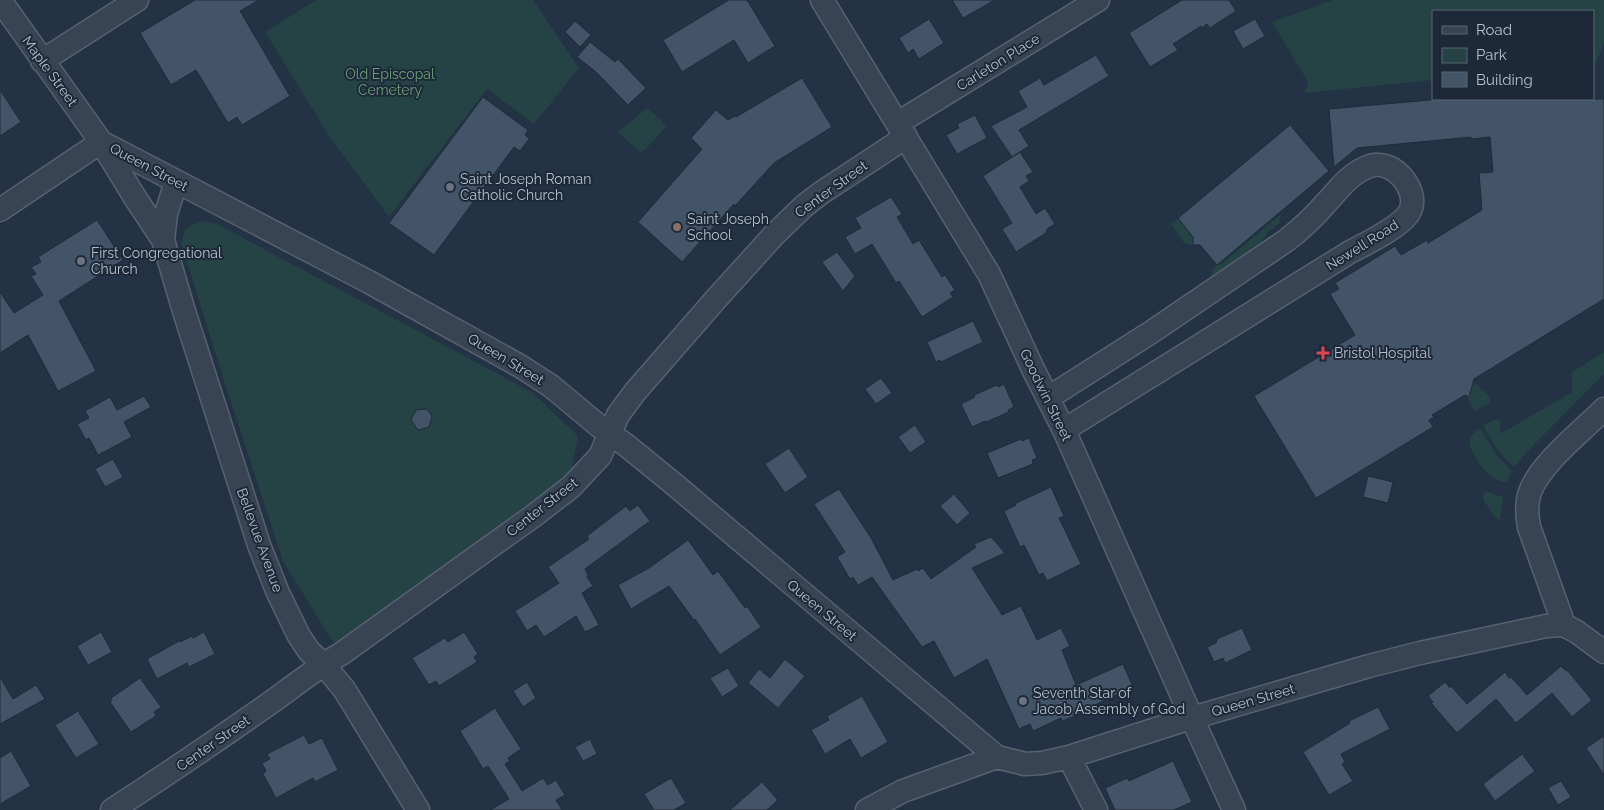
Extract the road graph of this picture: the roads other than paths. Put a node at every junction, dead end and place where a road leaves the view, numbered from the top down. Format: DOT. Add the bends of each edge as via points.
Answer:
graph roads {
  1 [pos="0,0"];
  2 [pos="137,0"];
  3 [pos="822,0"];
  4 [pos="1098,0"];
  5 [pos="42,61"];
  6 [pos="902,130"];
  7 [pos="102,142"];
  8 [pos="176,182"];
  9 [pos="0,210"];
  10 [pos="163,240"];
  11 [pos="1048,398"];
  12 [pos="1604,410"];
  13 [pos="1064,430"];
  14 [pos="610,434"];
  15 [pos="1564,625"];
  16 [pos="1604,652"];
  17 [pos="323,664"];
  18 [pos="1192,718"];
  19 [pos="1069,756"];
  20 [pos="998,757"];
  21 [pos="112,810"];
  22 [pos="418,810"];
  23 [pos="867,810"];
  24 [pos="1096,810"];
  25 [pos="1234,810"];
  1 -- 5 [label="street, Maple Street"];
  2 -- 5 [label="street"];
  3 -- 6 [label="street, Goodwin Street"];
  4 -- 6 [label="street, Carleton Place"];
  5 -- 7 [label="street, Maple Street"];
  6 -- 11 [label="street, Goodwin Street" via="990,274"];
  6 -- 14 [label="street, Center Street" via="796,213 774,235 640,386 622,409"];
  7 -- 8 [label="street, Queen Street"];
  7 -- 9 [label="street"];
  7 -- 10 [label="street, Bellevue Avenue"];
  8 -- 10 [label="street, Bellevue Avenue" via="166,214"];
  8 -- 14 [label="street, Queen Street" via="369,282 520,366 551,386"];
  10 -- 17 [label="street, Bellevue Avenue" via="259,545 299,636 309,652"];
  11 -- 13 [label="street, Goodwin Street"];
  11 -- 13 [label="street, Newell Road" via="1287,240 1353,175 1379,165 1387,166 1403,178 1412,204 1410,212 1396,225"];
  12 -- 15 [label="street" via="1544,467 1529,494 1529,527"];
  13 -- 18 [label="street, Goodwin Street"];
  14 -- 17 [label="street, Center Street" via="596,462 557,498 342,654"];
  14 -- 20 [label="street, Queen Street"];
  15 -- 16 [label="street"];
  15 -- 18 [label="street, Queen Street" via="1526,630 1369,666"];
  17 -- 21 [label="street, Center Street"];
  17 -- 22 [label="street, Bellevue Avenue" via="344,689"];
  18 -- 19 [label="street, Queen Street"];
  18 -- 25 [label="street, Goodwin Street"];
  19 -- 20 [label="street, Queen Street" via="1025,764"];
  19 -- 24 [label="street"];
  20 -- 23 [label="street" via="903,791"];
}
